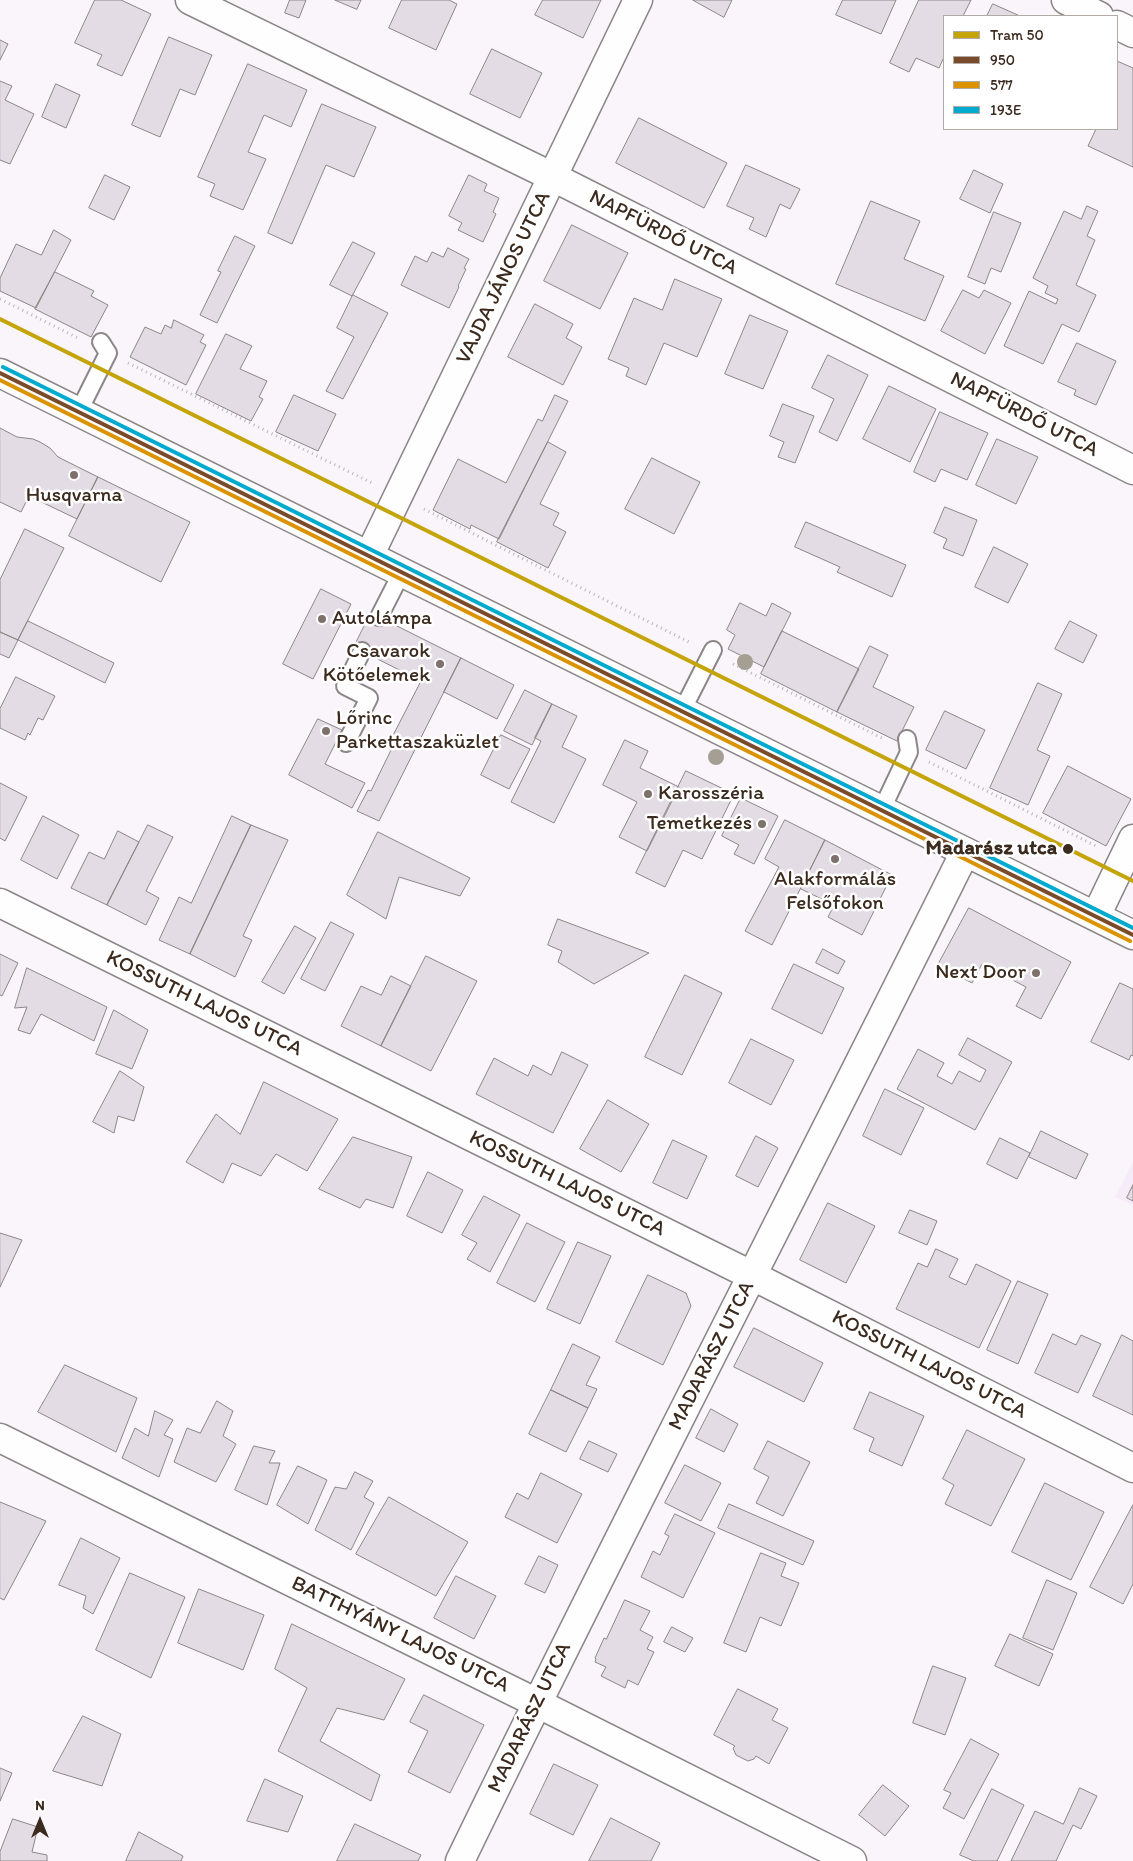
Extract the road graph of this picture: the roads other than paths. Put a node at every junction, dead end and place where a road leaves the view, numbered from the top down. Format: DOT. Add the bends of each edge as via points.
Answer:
graph roads {
  1 [pos="190,0"];
  2 [pos="638,0"];
  3 [pos="1066,0"];
  4 [pos="1097,15"];
  5 [pos="1118,26"];
  6 [pos="1133,33"];
  7 [pos="553,177"];
  8 [pos="110,349"];
  9 [pos="0,373"];
  10 [pos="79,411"];
  11 [pos="1133,470"];
  12 [pos="368,556"];
  13 [pos="402,572"];
  14 [pos="379,617"];
  15 [pos="362,651"];
  16 [pos="712,651"];
  17 [pos="682,711"];
  18 [pos="346,743"];
  19 [pos="912,746"];
  20 [pos="881,810"];
  21 [pos="1133,839"];
  22 [pos="964,852"];
  23 [pos="0,903"];
  24 [pos="1096,916"];
  25 [pos="1133,935"];
  26 [pos="753,1276"];
  27 [pos="0,1438"];
  28 [pos="1133,1468"];
  29 [pos="537,1703"];
  30 [pos="460,1861"];
  31 [pos="852,1861"];
  1 -- 7 [label="street, NAPFÜRDŐ UTCA"];
  2 -- 7 [label="street, VAJDA JÁNOS UTCA"];
  3 -- 4 [label="street"];
  5 -- 6 [label="street"];
  7 -- 11 [label="street, NAPFÜRDŐ UTCA"];
  7 -- 12 [label="street, VAJDA JÁNOS UTCA"];
  8 -- 10 [label="lane"];
  9 -- 10 [label="street"];
  10 -- 12 [label="street"];
  12 -- 13 [label="street"];
  13 -- 14 [label="lane"];
  13 -- 17 [label="street"];
  15 -- 18 [label="lane" via="345,686 369,698"];
  16 -- 17 [label="lane"];
  17 -- 20 [label="street"];
  19 -- 20 [label="lane"];
  20 -- 22 [label="street"];
  21 -- 24 [label="street"];
  22 -- 24 [label="street"];
  22 -- 26 [label="street, MADARÁSZ UTCA"];
  23 -- 26 [label="street, KOSSUTH LAJOS UTCA"];
  24 -- 25 [label="street"];
  26 -- 28 [label="street, KOSSUTH LAJOS UTCA"];
  26 -- 29 [label="street, MADARÁSZ UTCA"];
  27 -- 29 [label="street, BATTHYÁNY LAJOS UTCA"];
  29 -- 30 [label="street, MADARÁSZ UTCA"];
  29 -- 31 [label="street, BATTHYÁNY LAJOS UTCA"];
}
